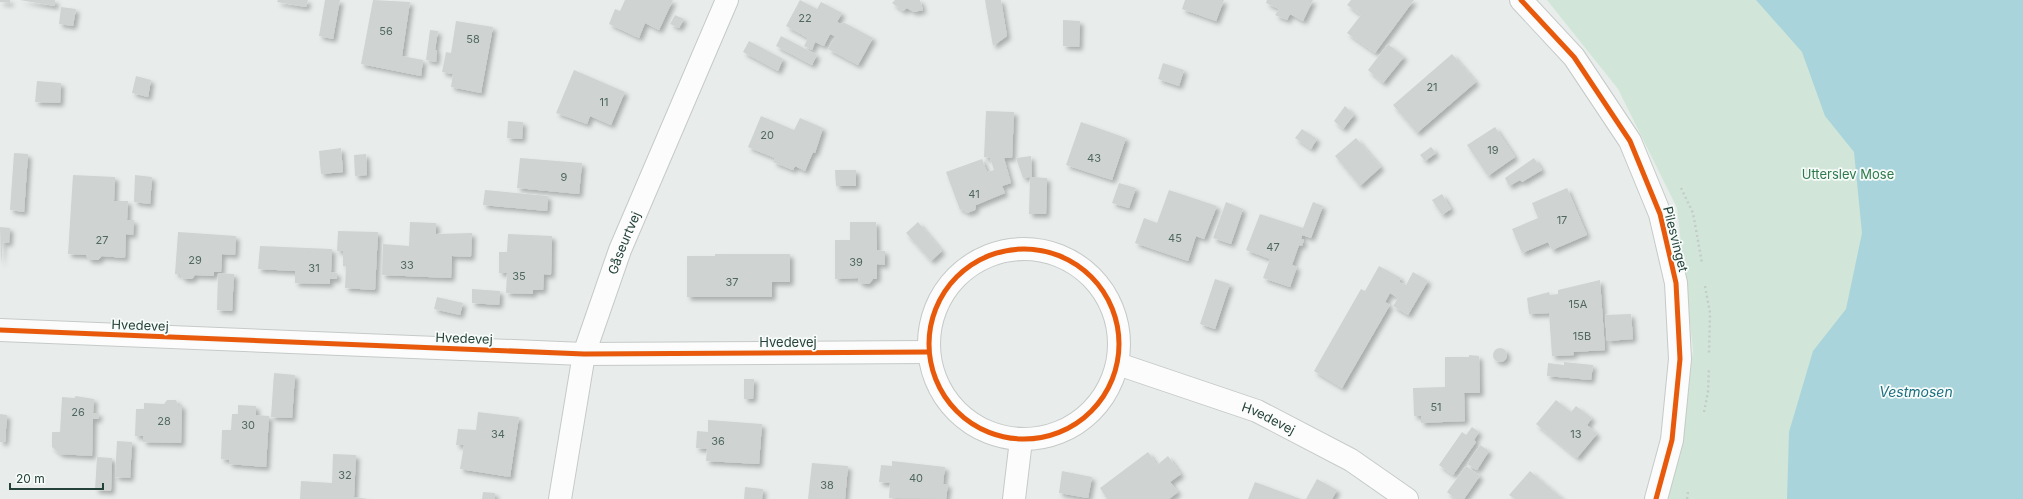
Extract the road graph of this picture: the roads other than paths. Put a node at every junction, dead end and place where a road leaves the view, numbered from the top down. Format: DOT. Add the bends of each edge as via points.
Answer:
graph roads {
  1 [pos="727,0"];
  2 [pos="1522,0"];
  3 [pos="0,330"];
  4 [pos="928,352"];
  5 [pos="584,354"];
  6 [pos="1118,364"];
  7 [pos="1021,440"];
  8 [pos="560,499"];
  9 [pos="1014,499"];
  10 [pos="1407,499"];
  11 [pos="1656,499"];
  1 -- 5 [label="street, Gåseurtvej" via="620,250"];
  2 -- 11 [label="street, Pilesvinget" via="1574,57 1630,141 1660,214 1676,283 1680,359 1672,440"];
  3 -- 5 [label="street, Hvedevej"];
  4 -- 5 [label="street, Hvedevej"];
  4 -- 6 [label="street" via="932,316 949,283 977,260 1012,248 1048,250 1081,266 1106,293 1119,327"];
  4 -- 7 [label="street" via="938,386 958,414 987,433"];
  5 -- 8 [label="street, Gåseurtvej"];
  6 -- 7 [label="street" via="1105,395 1083,420 1054,435"];
  6 -- 10 [label="street, Hvedevej" via="1256,411 1351,460"];
  7 -- 9 [label="street"];
}
